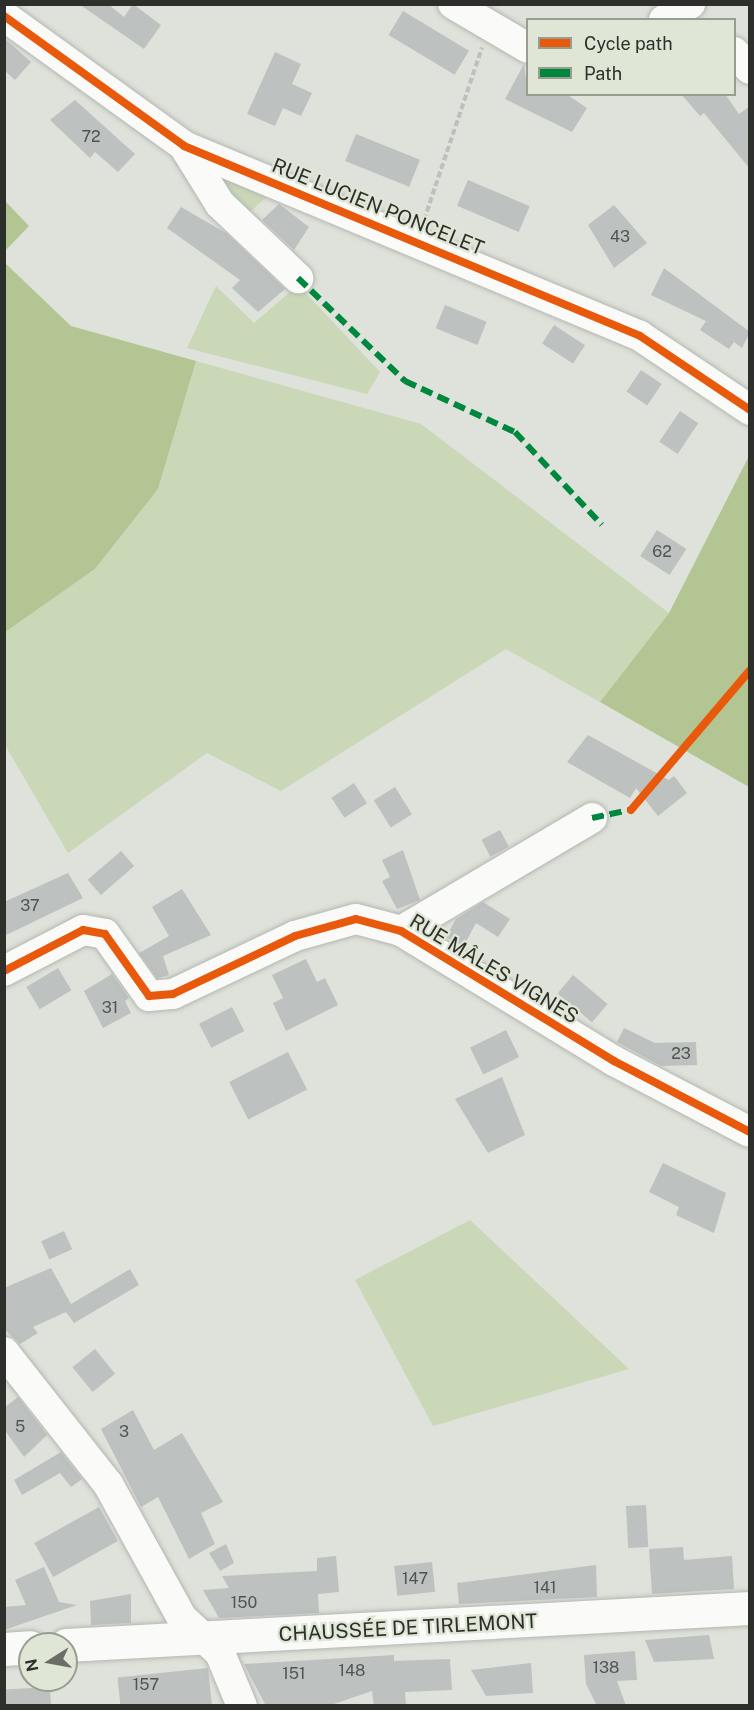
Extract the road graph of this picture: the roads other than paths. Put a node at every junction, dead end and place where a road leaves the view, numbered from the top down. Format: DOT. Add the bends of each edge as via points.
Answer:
graph roads {
  1 [pos="453,4"];
  2 [pos="691,4"];
  3 [pos="4,16"];
  4 [pos="667,18"];
  5 [pos="704,18"];
  6 [pos="526,47"];
  7 [pos="736,53"];
  8 [pos="750,69"];
  9 [pos="184,146"];
  10 [pos="298,278"];
  11 [pos="750,410"];
  12 [pos="592,818"];
  13 [pos="401,931"];
  14 [pos="4,971"];
  15 [pos="750,1132"];
  16 [pos="4,1352"];
  17 [pos="750,1608"];
  18 [pos="207,1640"];
  19 [pos="78,1645"];
  20 [pos="242,1706"];
  1 -- 6 [label="street"];
  2 -- 4 [label="street"];
  2 -- 5 [label="street"];
  3 -- 9 [label="street, RUE LUCIEN PONCELET"];
  7 -- 8 [label="street"];
  9 -- 10 [label="street, RUE LUCIEN PONCELET" via="220,204"];
  9 -- 11 [label="street, RUE LUCIEN PONCELET" via="640,336"];
  12 -- 13 [label="street"];
  13 -- 14 [label="street, RUE MÂLES VIGNES" via="356,919 295,936 172,994 149,996 105,934 83,930"];
  13 -- 15 [label="street, RUE MÂLES VIGNES" via="614,1061"];
  16 -- 18 [label="street" via="108,1484 182,1618"];
  17 -- 18 [label="main road, CHAUSSÉE DE TIRLEMONT"];
  18 -- 19 [label="main road, CHAUSSÉE DE TIRLEMONT"];
  18 -- 20 [label="street" via="220,1653"];
}
